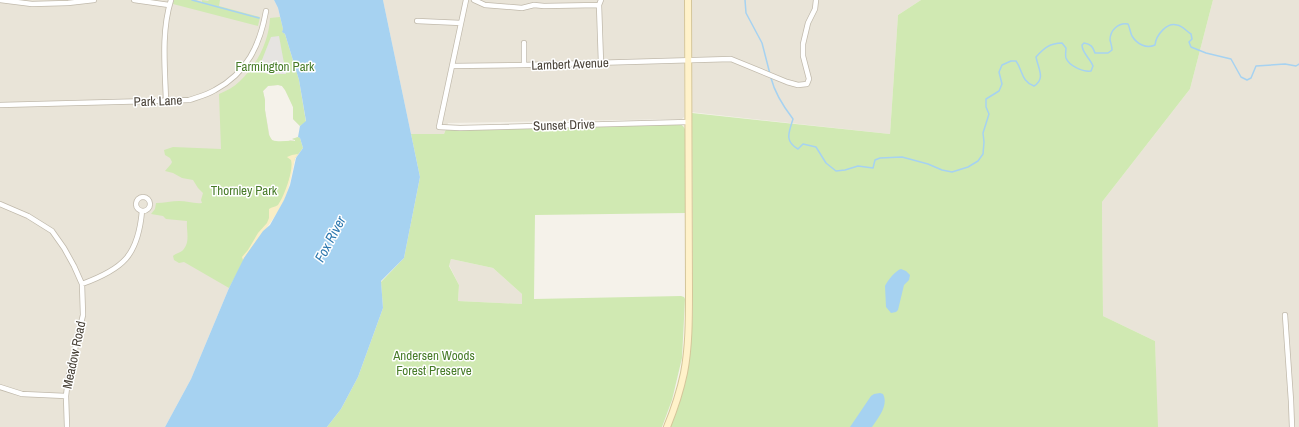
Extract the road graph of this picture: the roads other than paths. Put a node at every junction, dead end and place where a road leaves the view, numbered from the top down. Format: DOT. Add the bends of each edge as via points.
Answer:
graph roads {
  1 [pos="0,0"];
  2 [pos="94,0"];
  3 [pos="134,0"];
  4 [pos="171,0"];
  5 [pos="466,0"];
  6 [pos="474,0"];
  7 [pos="688,0"];
  8 [pos="816,0"];
  9 [pos="600,2"];
  10 [pos="169,5"];
  11 [pos="266,11"];
  12 [pos="417,21"];
  13 [pos="461,23"];
  14 [pos="524,43"];
  15 [pos="688,60"];
  16 [pos="601,63"];
  17 [pos="524,65"];
  18 [pos="452,66"];
  19 [pos="166,101"];
  20 [pos="0,105"];
  21 [pos="688,122"];
  22 [pos="0,204"];
  23 [pos="142,211"];
  24 [pos="82,284"];
  25 [pos="1285,315"];
  26 [pos="0,387"];
  27 [pos="66,396"];
  28 [pos="67,427"];
  29 [pos="667,427"];
  30 [pos="1292,427"];
  1 -- 2 [label="street" via="32,4 68,4"];
  3 -- 10 [label="street"];
  4 -- 10 [label="street"];
  5 -- 13 [label="street"];
  6 -- 9 [label="street" via="485,5 522,8 534,5"];
  7 -- 15 [label="main road"];
  8 -- 15 [label="street, Lambert Avenue" via="816,9 808,23 803,44 803,56 809,79 807,84 787,82 731,59"];
  9 -- 16 [label="street"];
  10 -- 19 [label="street" via="165,55"];
  11 -- 19 [label="street, Park Lane" via="257,45 235,77 214,91 189,100"];
  12 -- 13 [label="street"];
  13 -- 18 [label="street"];
  14 -- 17 [label="street"];
  15 -- 16 [label="street, Lambert Avenue"];
  15 -- 21 [label="main road"];
  16 -- 17 [label="street, Lambert Avenue"];
  17 -- 18 [label="street, Lambert Avenue"];
  18 -- 21 [label="street, Sunset Drive" via="439,127"];
  19 -- 20 [label="street, Park Lane"];
  21 -- 29 [label="main road" via="687,347 684,372"];
  22 -- 24 [label="street" via="28,216 52,231 64,248"];
  23 -- 24 [label="street" via="136,244 122,264"];
  24 -- 27 [label="street, Meadow Road" via="83,316"];
  25 -- 30 [label="street"];
  26 -- 27 [label="street" via="22,394"];
  27 -- 28 [label="street, Meadow Road"];
}
